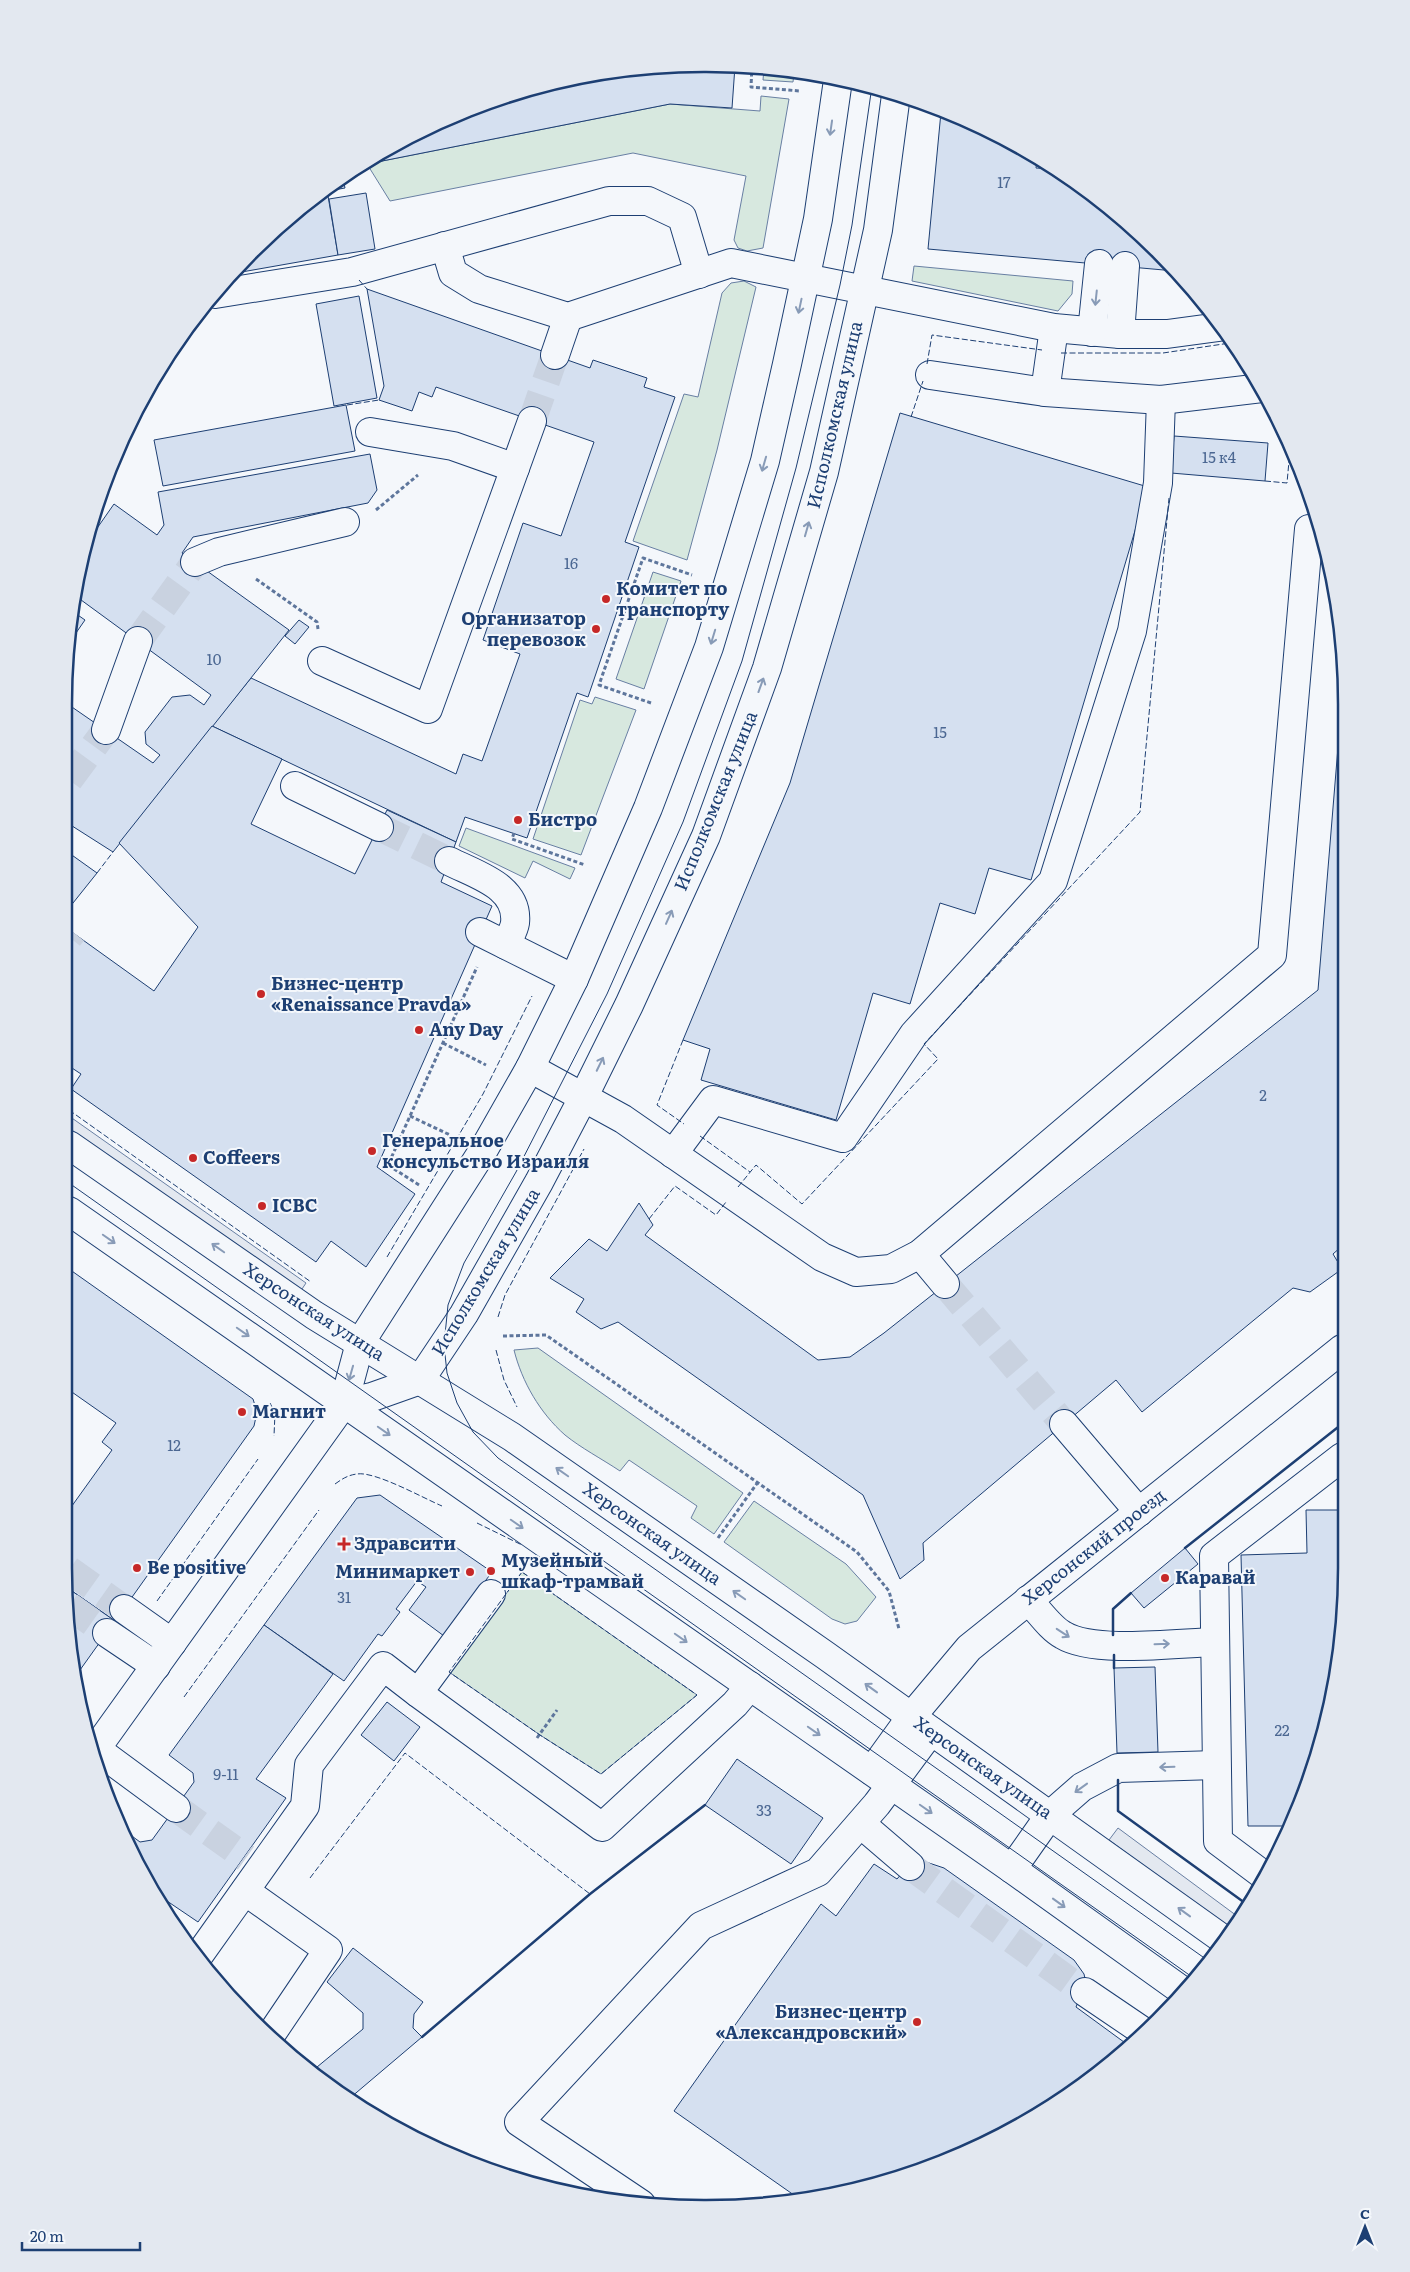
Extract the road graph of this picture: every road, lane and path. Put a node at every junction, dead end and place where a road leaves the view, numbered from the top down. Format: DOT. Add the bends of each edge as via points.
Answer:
graph roads {
  1 [pos="752,75"];
  2 [pos="837,87"];
  3 [pos="800,91"];
  4 [pos="895,102"];
  5 [pos="445,246"];
  6 [pos="699,274"];
  7 [pos="806,278"];
  8 [pos="865,289"];
  9 [pos="225,292"];
  10 [pos="568,317"];
  11 [pos="1212,327"];
  12 [pos="1054,328"];
  13 [pos="1092,332"];
  14 [pos="1120,334"];
  15 [pos="555,355"];
  16 [pos="930,375"];
  17 [pos="1253,389"];
  18 [pos="1045,392"];
  19 [pos="1161,400"];
  20 [pos="532,420"];
  21 [pos="370,432"];
  22 [pos="515,468"];
  23 [pos="419,474"];
  24 [pos="345,522"];
  25 [pos="1309,529"];
  26 [pos="219,552"];
  27 [pos="194,562"];
  28 [pos="692,575"];
  29 [pos="318,622"];
  30 [pos="138,641"];
  31 [pos="322,662"];
  32 [pos="651,703"];
  33 [pos="106,730"];
  34 [pos="295,786"];
  35 [pos="379,827"];
  36 [pos="514,833"];
  37 [pos="449,861"];
  38 [pos="588,866"];
  39 [pos="492,938"];
  40 [pos="574,979"];
  41 [pos="443,1044"];
  42 [pos="486,1065"];
  43 [pos="530,1068"];
  44 [pos="584,1096"];
  45 [pos="410,1116"];
  46 [pos="450,1135"];
  47 [pos="72,1146"];
  48 [pos="673,1154"];
  49 [pos="423,1187"];
  50 [pos="72,1213"];
  51 [pos="920,1254"];
  52 [pos="945,1284"];
  53 [pos="503,1336"];
  54 [pos="360,1343"];
  55 [pos="1338,1352"];
  56 [pos="420,1380"];
  57 [pos="344,1403"];
  58 [pos="1064,1424"];
  59 [pos="1338,1460"];
  60 [pos="758,1482"];
  61 [pos="1139,1512"];
  62 [pos="715,1542"];
  63 [pos="491,1594"];
  64 [pos="1028,1600"];
  65 [pos="124,1609"];
  66 [pos="899,1629"];
  67 [pos="107,1632"];
  68 [pos="1215,1642"];
  69 [pos="172,1643"];
  70 [pos="156,1666"];
  71 [pos="750,1686"];
  72 [pos="418,1693"];
  73 [pos="921,1724"];
  74 [pos="98,1745"];
  75 [pos="102,1756"];
  76 [pos="1216,1765"];
  77 [pos="882,1778"];
  78 [pos="176,1808"];
  79 [pos="1050,1815"];
  80 [pos="860,1824"];
  81 [pos="910,1866"];
  82 [pos="1012,1869"];
  83 [pos="1259,1872"];
  84 [pos="245,1891"];
  85 [pos="1218,1936"];
  86 [pos="202,1951"];
  87 [pos="1178,1987"];
  88 [pos="1085,1992"];
  89 [pos="274,2030"];
  90 [pos="1131,2031"];
  91 [pos="627,2194"];
  1 -- 3 [label="path" via="751,87"];
  2 -- 7 [label="street, one-way"];
  4 -- 8 [label="street, Исполкомская улица" via="878,230"];
  5 -- 6 [label="street" via="609,201 648,201 682,217"];
  5 -- 9 [label="street" via="352,272"];
  5 -- 10 [label="street" via="453,273 479,289"];
  6 -- 7 [label="street" via="731,263"];
  6 -- 10 [label="street"];
  7 -- 8 [label="street"];
  7 -- 40 [label="street, one-way" via="765,461 710,647 648,808"];
  8 -- 12 [label="street"];
  44 -- 8 [label="street, Исполкомская улица, one-way" via="706,836 768,668 824,472"];
  10 -- 15 [label="street"];
  11 -- 14 [label="street" via="1167,334"];
  12 -- 13 [label="street"];
  12 -- 18 [label="street"];
  13 -- 14 [label="street"];
  14 -- 13 [label="street, one-way" via="1112,265"];
  16 -- 18 [label="street"];
  17 -- 19 [label="street"];
  18 -- 19 [label="street"];
  19 -- 48 [label="street" via="1158,482 1132,631 1053,881 914,1034 843,1138 713,1100"];
  20 -- 22 [label="street"];
  21 -- 22 [label="street" via="453,446"];
  22 -- 31 [label="street" via="428,709"];
  23 -- 24 [label="path" via="370,514"];
  24 -- 26 [label="street"];
  25 -- 51 [label="street" via="1272,955"];
  26 -- 27 [label="street"];
  26 -- 29 [label="path"];
  28 -- 32 [label="path" via="643,558 599,685"];
  30 -- 33 [label="street"];
  34 -- 35 [label="street"];
  36 -- 38 [label="path" via="512,839"];
  37 -- 39 [label="street" via="506,892 514,908 515,925"];
  39 -- 40 [label="street"];
  39 -- 41 [label="path"];
  40 -- 43 [label="street"];
  41 -- 42 [label="path"];
  41 -- 45 [label="path"];
  43 -- 44 [label="street"];
  43 -- 54 [label="street" via="484,1149"];
  44 -- 48 [label="street"];
  44 -- 56 [label="street, Исполкомская улица" via="464,1314"];
  45 -- 46 [label="path"];
  45 -- 49 [label="path" via="388,1165"];
  54 -- 47 [label="street, Херсонская улица, one-way" via="314,1315"];
  48 -- 51 [label="street" via="822,1257 856,1272 891,1270"];
  50 -- 57 [label="street, one-way"];
  51 -- 52 [label="street"];
  53 -- 60 [label="path" via="546,1335"];
  54 -- 56 [label="street, Херсонская улица"];
  54 -- 57 [label="street, one-way"];
  55 -- 61 [label="street, Херсонский проезд"];
  56 -- 57 [label="street"];
  73 -- 56 [label="street, Херсонская улица, one-way" via="512,1437"];
  57 -- 69 [label="street"];
  57 -- 71 [label="street, one-way"];
  58 -- 61 [label="street"];
  59 -- 68 [label="street" via="1214,1556"];
  60 -- 62 [label="path"];
  60 -- 66 [label="path" via="857,1552 889,1591"];
  61 -- 64 [label="street, Херсонский проезд"];
  63 -- 72 [label="street"];
  64 -- 68 [label="street, one-way" via="1063,1635 1083,1642 1114,1646"];
  64 -- 73 [label="street, Херсонский проезд" via="969,1648"];
  65 -- 69 [label="street"];
  67 -- 70 [label="street"];
  68 -- 76 [label="street"];
  69 -- 70 [label="street"];
  70 -- 74 [label="street"];
  71 -- 72 [label="street" via="735,1704 602,1827"];
  71 -- 77 [label="street, one-way"];
  72 -- 84 [label="street" via="383,1666 309,1765 305,1806 253,1863"];
  73 -- 77 [label="street, Херсонский проезд"];
  73 -- 79 [label="street, Херсонская улица"];
  75 -- 78 [label="street"];
  76 -- 79 [label="street, one-way" via="1118,1768 1082,1787"];
  76 -- 83 [label="street" via="1218,1841"];
  77 -- 80 [label="street, Херсонский проезд"];
  77 -- 82 [label="street, one-way"];
  79 -- 82 [label="street"];
  85 -- 79 [label="street, Херсонская улица, one-way"];
  80 -- 81 [label="street"];
  80 -- 91 [label="street, Херсонский проезд" via="818,1872 701,1926 519,2122"];
  82 -- 87 [label="street, one-way"];
  84 -- 86 [label="street"];
  84 -- 89 [label="street" via="328,1950"];
  88 -- 90 [label="street"];
}
